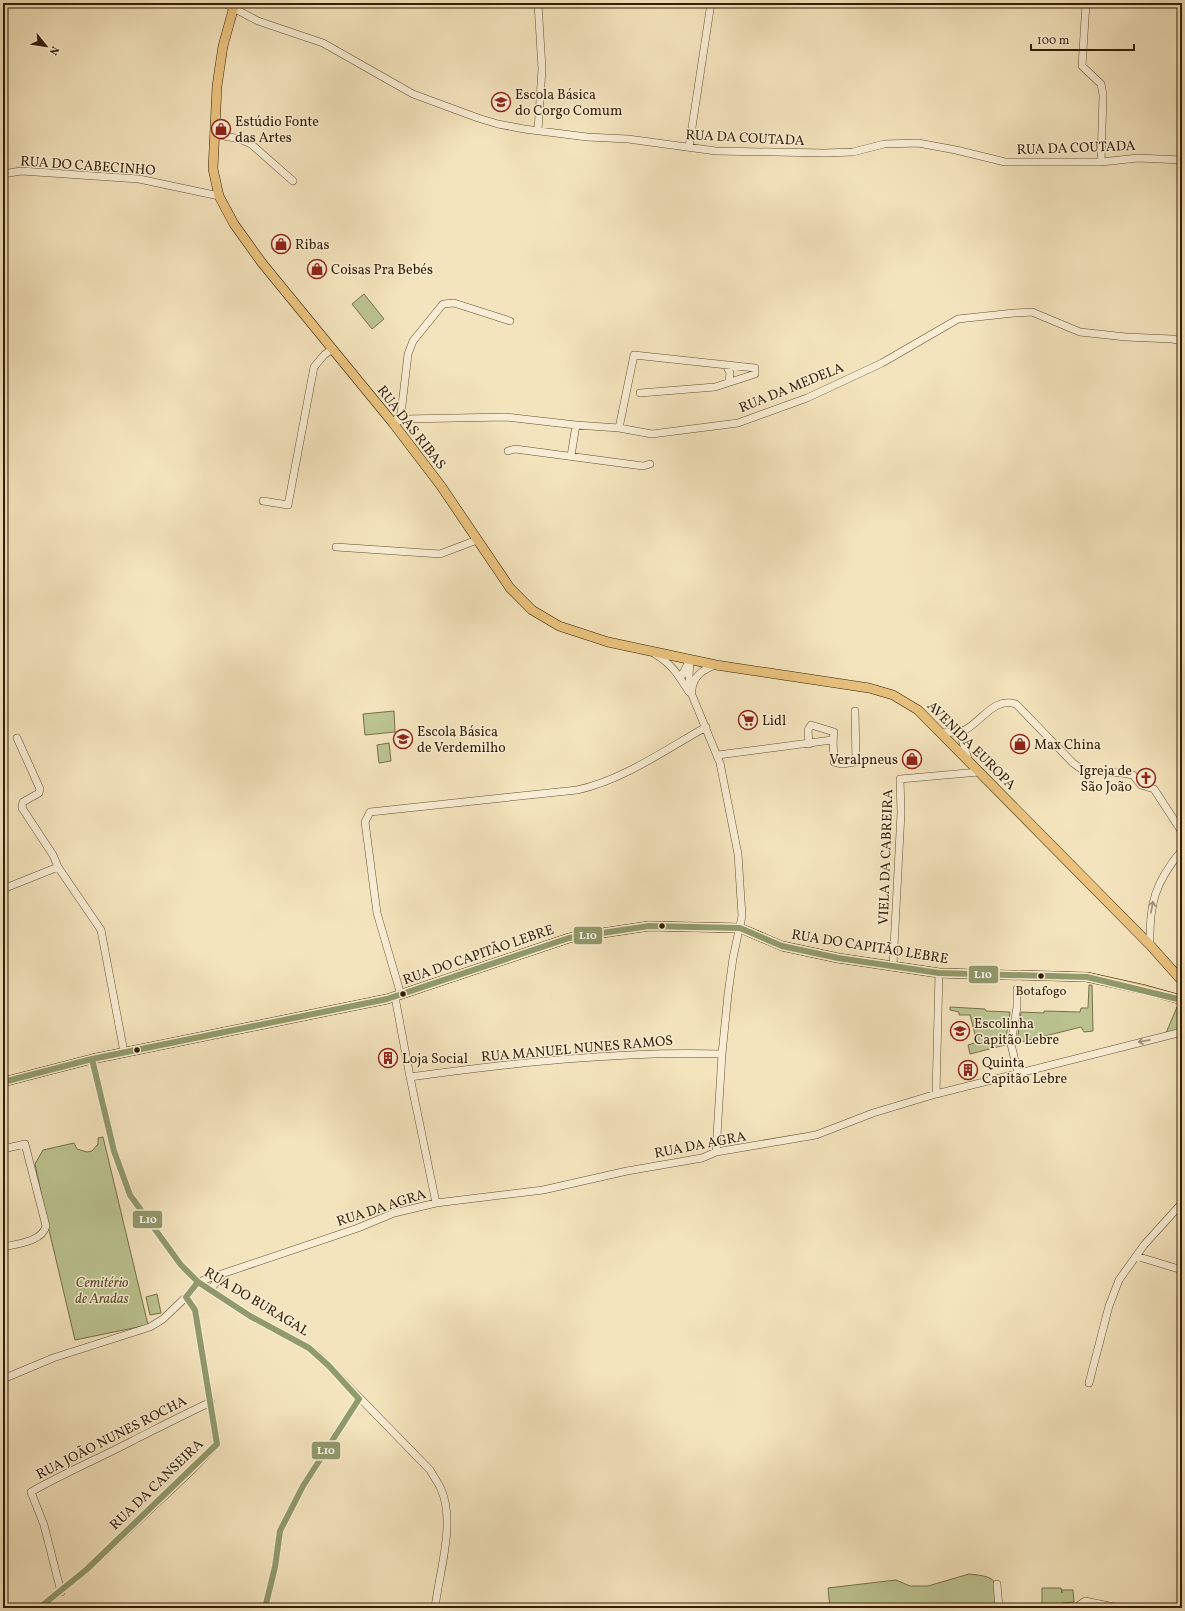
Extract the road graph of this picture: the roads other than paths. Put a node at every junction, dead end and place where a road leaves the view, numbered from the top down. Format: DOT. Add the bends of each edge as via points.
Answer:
graph roads {
  1 [pos="224,3"];
  2 [pos="538,3"];
  3 [pos="711,3"];
  4 [pos="1086,3"];
  5 [pos="234,6"];
  6 [pos="538,130"];
  7 [pos="214,134"];
  8 [pos="689,148"];
  9 [pos="1182,160"];
  10 [pos="1101,162"];
  11 [pos="3,174"];
  12 [pos="293,180"];
  13 [pos="219,196"];
  14 [pos="510,321"];
  15 [pos="1182,341"];
  16 [pos="332,349"];
  17 [pos="726,365"];
  18 [pos="729,382"];
  19 [pos="640,393"];
  20 [pos="393,423"];
  21 [pos="576,425"];
  22 [pos="619,428"];
  23 [pos="508,451"];
  24 [pos="571,456"];
  25 [pos="650,464"];
  26 [pos="263,501"];
  27 [pos="476,540"];
  28 [pos="336,547"];
  29 [pos="650,651"];
  30 [pos="690,660"];
  31 [pos="716,665"];
  32 [pos="681,677"];
  33 [pos="692,695"];
  34 [pos="855,711"];
  35 [pos="706,727"];
  36 [pos="964,730"];
  37 [pos="940,732"];
  38 [pos="17,738"];
  39 [pos="832,740"];
  40 [pos="809,744"];
  41 [pos="718,755"];
  42 [pos="969,762"];
  43 [pos="979,772"];
  44 [pos="1182,832"];
  45 [pos="1182,850"];
  46 [pos="58,867"];
  47 [pos="3,889"];
  48 [pos="740,928"];
  49 [pos="1150,945"];
  50 [pos="893,966"];
  51 [pos="939,973"];
  52 [pos="1182,981"];
  53 [pos="1017,989"];
  54 [pos="398,996"];
  55 [pos="1182,1000"];
  56 [pos="1182,1032"];
  57 [pos="124,1052"];
  58 [pos="722,1054"];
  59 [pos="92,1059"];
  60 [pos="1018,1074"];
  61 [pos="410,1077"];
  62 [pos="3,1082"];
  63 [pos="936,1094"];
  64 [pos="3,1149"];
  65 [pos="716,1152"];
  66 [pos="436,1203"];
  67 [pos="1182,1203"];
  68 [pos="3,1247"];
  69 [pos="1136,1256"];
  70 [pos="1182,1270"];
  71 [pos="222,1275"];
  72 [pos="198,1282"];
  73 [pos="210,1290"];
  74 [pos="186,1297"];
  75 [pos="3,1379"];
  76 [pos="1089,1383"];
  77 [pos="359,1399"];
  78 [pos="211,1402"];
  79 [pos="996,1584"];
  80 [pos="61,1592"];
  81 [pos="39,1608"];
  82 [pos="264,1608"];
  83 [pos="435,1608"];
  84 [pos="999,1608"];
  85 [pos="1078,1608"];
  86 [pos="1119,1608"];
  1 -- 5 [label="street, RUA DA COUTADA"];
  2 -- 6 [label="street" via="542,69"];
  3 -- 8 [label="street"];
  4 -- 10 [label="street" via="1082,66 1101,84"];
  5 -- 6 [label="street, RUA DA COUTADA" via="258,21 323,43 413,94 498,124"];
  5 -- 7 [label="main road, RUA DAS RIBAS" via="223,46"];
  6 -- 8 [label="street, RUA DA COUTADA"];
  7 -- 12 [label="street" via="251,144"];
  7 -- 13 [label="main road, RUA DAS RIBAS" via="213,170"];
  8 -- 10 [label="street, RUA DA COUTADA" via="824,153 852,152 884,144 918,143 1005,162"];
  9 -- 10 [label="street, RUA DA COUTADA" via="1138,158"];
  11 -- 13 [label="street, RUA DO CABECINHO" via="21,171 139,179"];
  13 -- 16 [label="main road, RUA DAS RIBAS" via="234,224 262,263"];
  14 -- 20 [label="street" via="454,303 444,304 413,341 408,354 402,414"];
  15 -- 22 [label="street, RUA DA MEDELA" via="1080,332 1032,312 958,319 882,363 807,398 738,423 652,434"];
  16 -- 20 [label="main road, RUA DAS RIBAS"];
  16 -- 26 [label="street" via="314,367 288,505"];
  17 -- 18 [label="street" via="730,373"];
  17 -- 18 [label="street" via="755,368 755,374"];
  17 -- 22 [label="street" via="634,354"];
  18 -- 19 [label="street" via="715,386"];
  20 -- 21 [label="street, RUA DA MEDELA" via="406,419 506,416"];
  20 -- 27 [label="main road, RUA DAS RIBAS"];
  21 -- 22 [label="street, RUA DA MEDELA"];
  21 -- 24 [label="street"];
  23 -- 24 [label="street" via="515,449"];
  24 -- 25 [label="street" via="643,466"];
  27 -- 28 [label="street" via="440,554"];
  27 -- 29 [label="main road, RUA DAS RIBAS" via="510,588 532,610 559,626 608,642"];
  29 -- 30 [label="main road, AVENIDA EUROPA"];
  29 -- 32 [label="street" via="666,660"];
  30 -- 31 [label="main road, AVENIDA EUROPA"];
  30 -- 32 [label="street"];
  30 -- 33 [label="street"];
  31 -- 33 [label="street" via="704,669 696,677"];
  31 -- 37 [label="main road, AVENIDA EUROPA" via="869,688 893,695 918,710"];
  32 -- 33 [label="street"];
  33 -- 35 [label="street"];
  34 -- 39 [label="street" via="856,762 834,762 835,747"];
  35 -- 41 [label="street"];
  35 -- 54 [label="street" via="610,780 593,786 370,812 365,822 373,887"];
  36 -- 37 [label="street"];
  36 -- 42 [label="street" via="963,748"];
  36 -- 44 [label="street" via="1001,703 1016,704 1073,763 1084,771 1133,775 1141,785 1154,789"];
  37 -- 42 [label="main road, AVENIDA EUROPA"];
  38 -- 46 [label="street" via="40,789 39,793 23,802 22,808"];
  39 -- 40 [label="street"];
  39 -- 40 [label="street" via="834,732 811,725 808,730"];
  40 -- 41 [label="street"];
  41 -- 48 [label="street" via="738,854 742,916"];
  42 -- 43 [label="main road, AVENIDA EUROPA"];
  43 -- 49 [label="main road, AVENIDA EUROPA"];
  43 -- 50 [label="street, VIELA DA CABREIRA" via="900,778 901,813"];
  49 -- 45 [label="street, one-way" via="1149,924 1157,885"];
  46 -- 47 [label="street"];
  46 -- 57 [label="street" via="101,930"];
  48 -- 50 [label="main road, RUA DO CAPITÃO LEBRE" via="782,946"];
  48 -- 54 [label="main road, RUA DO CAPITÃO LEBRE" via="649,926 569,938"];
  48 -- 58 [label="street" via="733,958"];
  49 -- 52 [label="main road, AVENIDA EUROPA"];
  50 -- 51 [label="main road, RUA DO CAPITÃO LEBRE"];
  51 -- 55 [label="main road, RUA DO CAPITÃO LEBRE" via="1087,977"];
  51 -- 63 [label="street"];
  53 -- 60 [label="street" via="1011,1044"];
  54 -- 57 [label="main road, RUA DO CAPITÃO LEBRE"];
  54 -- 61 [label="street"];
  56 -- 60 [label="street, RUA DA AGRA, one-way"];
  57 -- 59 [label="main road, RUA DO CAPITÃO LEBRE"];
  58 -- 61 [label="street, RUA MANUEL NUNES RAMOS" via="607,1056"];
  58 -- 65 [label="street"];
  59 -- 62 [label="main road, RUA DO CAPITÃO LEBRE"];
  59 -- 72 [label="street, RUA DO BURAGAL" via="114,1151 130,1195 181,1265"];
  60 -- 63 [label="street, RUA DA AGRA"];
  61 -- 66 [label="street"];
  63 -- 65 [label="street, RUA DA AGRA" via="873,1113 816,1135"];
  64 -- 68 [label="street" via="25,1144 46,1226 40,1237"];
  65 -- 66 [label="street, RUA DA AGRA" via="702,1158 627,1171 543,1190"];
  66 -- 71 [label="street, RUA DA AGRA" via="394,1213"];
  67 -- 69 [label="street"];
  69 -- 70 [label="street"];
  69 -- 76 [label="street" via="1119,1280"];
  71 -- 72 [label="street, RUA DA AGRA"];
  71 -- 73 [label="street"];
  72 -- 73 [label="street, RUA DO BURAGAL"];
  72 -- 74 [label="street"];
  73 -- 77 [label="street, RUA DO BURAGAL" via="250,1316 309,1348"];
  74 -- 75 [label="street" via="150,1328 53,1358"];
  74 -- 78 [label="street, RUA DA CANSEIRA" via="195,1310"];
  77 -- 82 [label="street" via="303,1486 280,1531 275,1567"];
  77 -- 83 [label="street, RUA DO BURAGAL" via="430,1470 441,1489 447,1513 445,1548"];
  78 -- 80 [label="street, RUA DA CANSEIRA" via="217,1444"];
  78 -- 80 [label="street, RUA JOÃO NUNES ROCHA" via="64,1473 31,1492 44,1526"];
  79 -- 84 [label="street"];
  80 -- 81 [label="street, RUA DA CANSEIRA"];
  85 -- 86 [label="street" via="1085,1601"];
}
